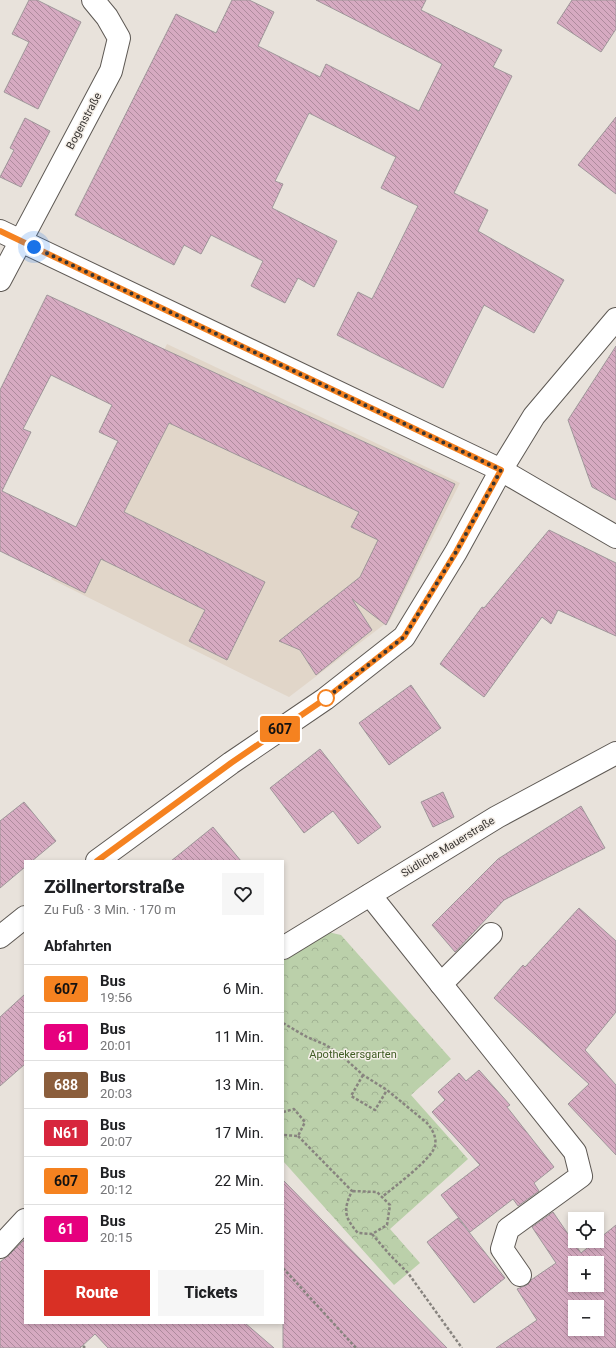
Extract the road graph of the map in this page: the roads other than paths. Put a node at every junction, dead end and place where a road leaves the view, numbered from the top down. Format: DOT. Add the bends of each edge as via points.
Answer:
graph roads {
  1 [pos="93,0"];
  2 [pos="0,231"];
  3 [pos="20,241"];
  4 [pos="0,280"];
  5 [pos="616,319"];
  6 [pos="501,470"];
  7 [pos="616,536"];
  8 [pos="616,753"];
  9 [pos="98,860"];
  10 [pos="370,895"];
  11 [pos="24,918"];
  12 [pos="491,934"];
  13 [pos="0,937"];
  14 [pos="284,947"];
  15 [pos="441,984"];
  16 [pos="24,1221"];
  17 [pos="0,1247"];
  18 [pos="520,1275"];
  1 -- 3 [label="main road, Bogenstraße" via="119,38 111,71"];
  2 -- 3 [label="main road"];
  3 -- 4 [label="main road, Bogenstraße"];
  3 -- 6 [label="main road"];
  5 -- 6 [label="main road" via="534,416"];
  6 -- 7 [label="main road"];
  6 -- 9 [label="main road" via="456,552 404,637 325,699 231,763"];
  8 -- 10 [label="main road, Südliche Mauerstraße" via="497,817"];
  10 -- 14 [label="main road, Südliche Mauerstraße"];
  10 -- 15 [label="main road"];
  11 -- 13 [label="main road"];
  12 -- 15 [label="main road"];
  15 -- 18 [label="main road" via="575,1152 581,1176 508,1229 502,1249"];
  16 -- 17 [label="main road"];
}
